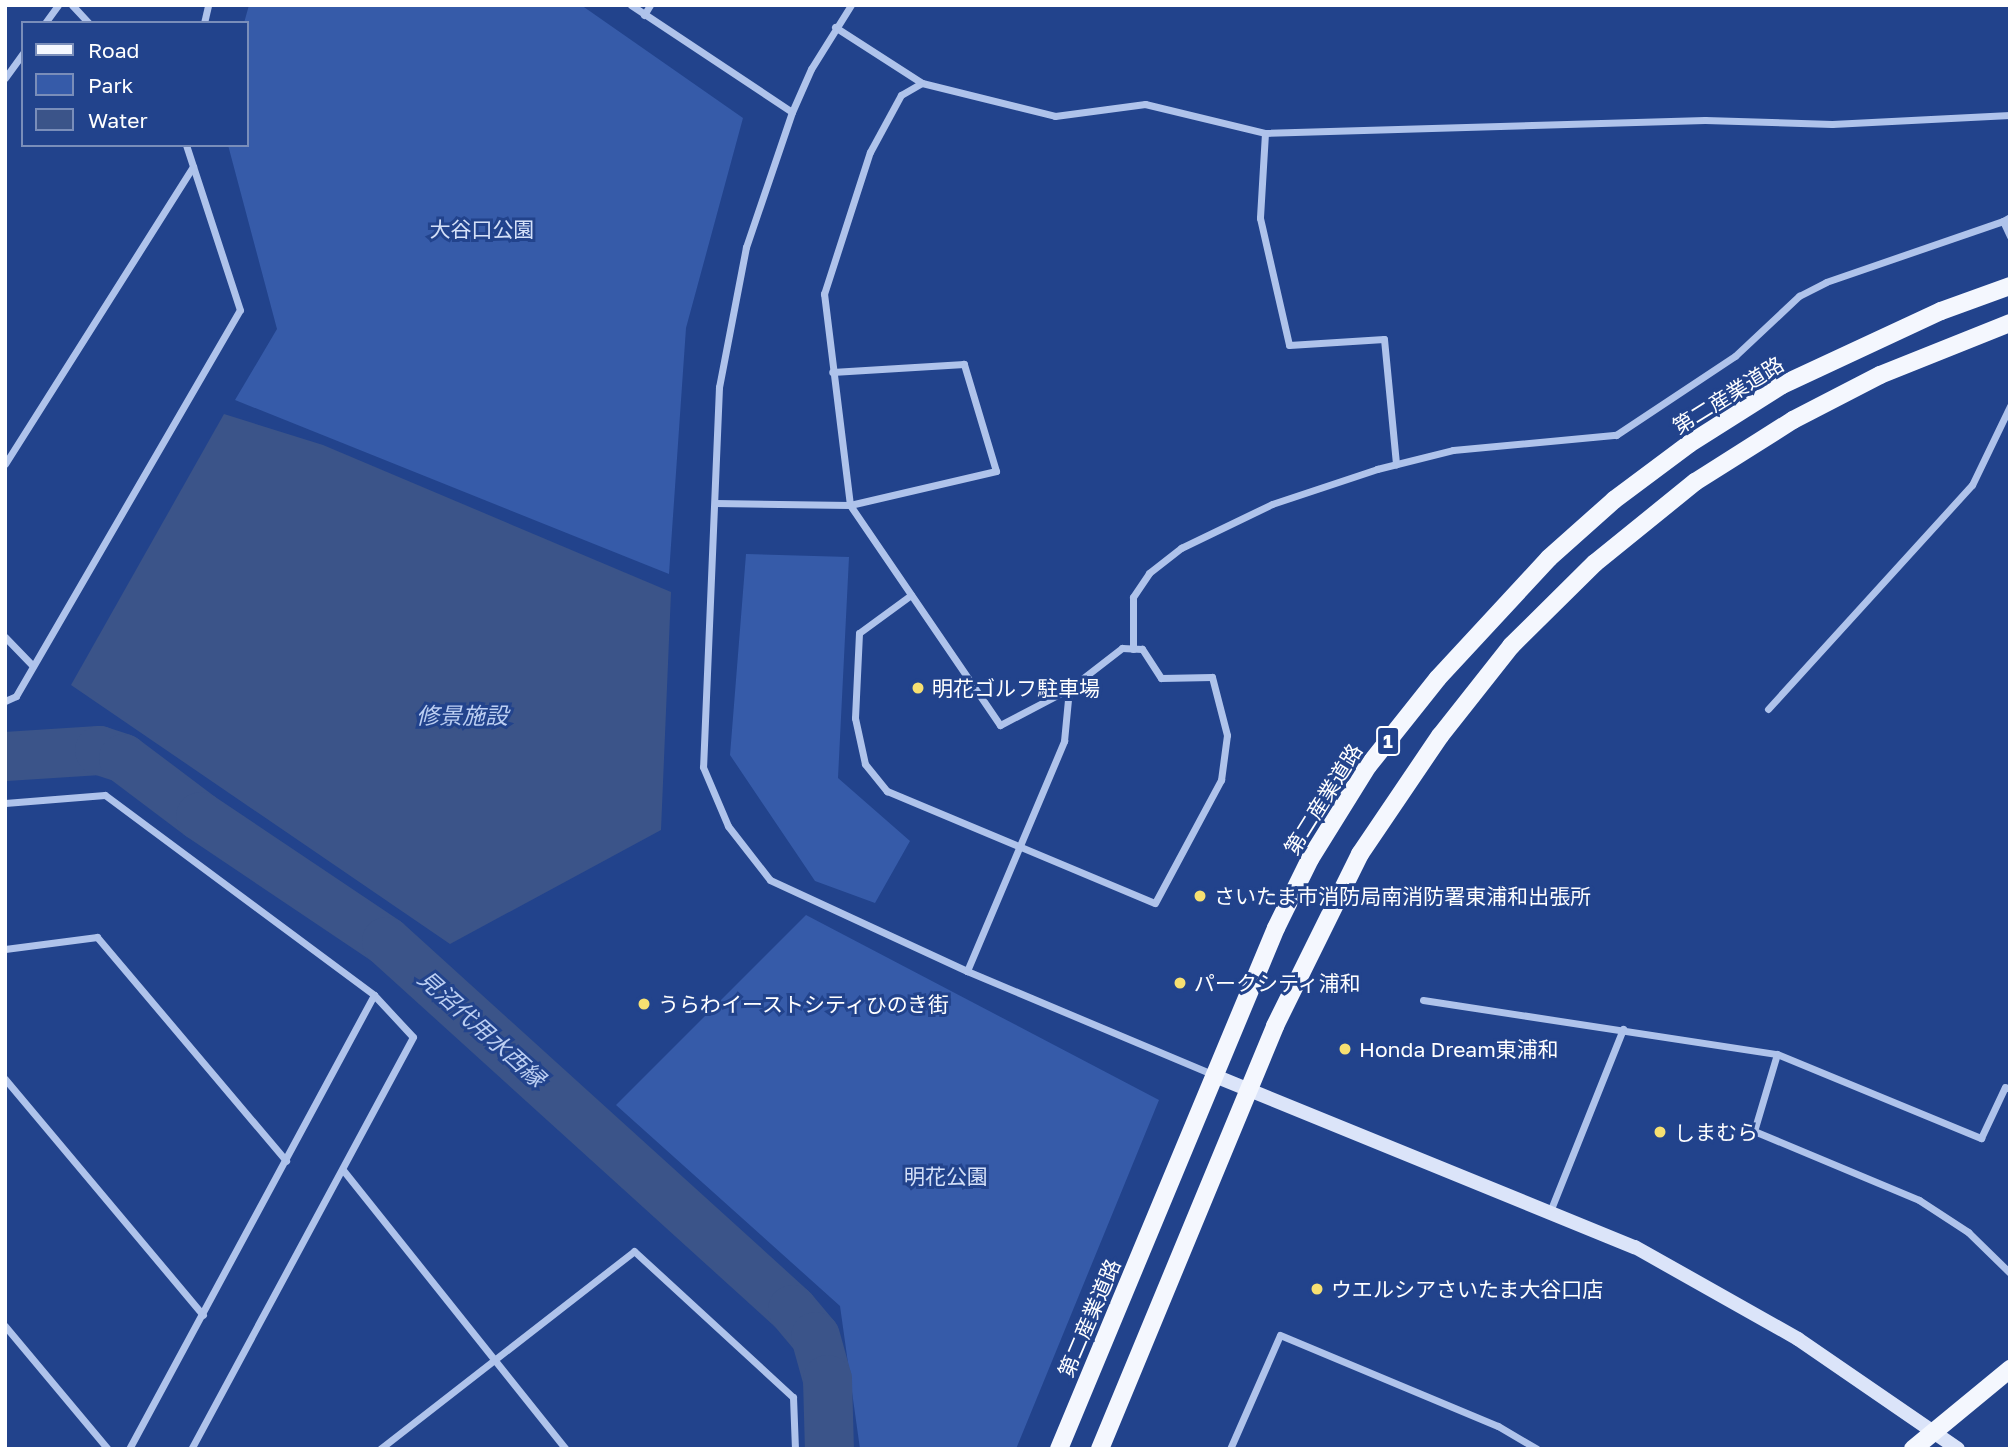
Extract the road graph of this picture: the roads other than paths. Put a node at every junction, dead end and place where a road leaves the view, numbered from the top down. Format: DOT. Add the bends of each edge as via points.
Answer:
graph roads {
  1 [pos="58,5"];
  2 [pos="72,5"];
  3 [pos="631,5"];
  4 [pos="650,5"];
  5 [pos="850,5"];
  6 [pos="643,15"];
  7 [pos="46,21"];
  8 [pos="87,21"];
  9 [pos="835,27"];
  10 [pos="21,57"];
  11 [pos="5,78"];
  12 [pos="922,83"];
  13 [pos="792,112"];
  14 [pos="2010,115"];
  15 [pos="1265,133"];
  16 [pos="187,147"];
  17 [pos="193,167"];
  18 [pos="2007,219"];
  19 [pos="2010,236"];
  20 [pos="2010,286"];
  21 [pos="2010,323"];
  22 [pos="832,372"];
  23 [pos="2010,405"];
  24 [pos="5,464"];
  25 [pos="1396,464"];
  26 [pos="715,503"];
  27 [pos="850,505"];
  28 [pos="911,595"];
  29 [pos="5,636"];
  30 [pos="1133,649"];
  31 [pos="33,666"];
  32 [pos="1069,689"];
  33 [pos="5,701"];
  34 [pos="1768,709"];
  35 [pos="5,803"];
  36 [pos="1020,849"];
  37 [pos="5,949"];
  38 [pos="967,971"];
  39 [pos="374,995"];
  40 [pos="1423,1000"];
  41 [pos="1623,1029"];
  42 [pos="1777,1054"];
  43 [pos="1215,1076"];
  44 [pos="5,1079"];
  45 [pos="1251,1089"];
  46 [pos="2010,1089"];
  47 [pos="286,1161"];
  48 [pos="343,1170"];
  49 [pos="1550,1209"];
  50 [pos="2010,1273"];
  51 [pos="203,1315"];
  52 [pos="5,1326"];
  53 [pos="498,1360"];
  54 [pos="2010,1369"];
  55 [pos="1936,1431"];
  56 [pos="1231,1448"];
  57 [pos="108,1449"];
  58 [pos="129,1449"];
  59 [pos="191,1449"];
  60 [pos="380,1449"];
  61 [pos="566,1449"];
  62 [pos="795,1449"];
  63 [pos="1059,1449"];
  64 [pos="1100,1449"];
  65 [pos="1537,1449"];
  66 [pos="1913,1449"];
  67 [pos="1958,1449"];
  1 -- 7 [label="street"];
  2 -- 8 [label="street"];
  3 -- 6 [label="street"];
  4 -- 6 [label="street"];
  5 -- 9 [label="street"];
  6 -- 13 [label="street"];
  9 -- 12 [label="street"];
  9 -- 13 [label="street"];
  10 -- 11 [label="street"];
  12 -- 15 [label="street" via="1055,116 1145,104"];
  12 -- 22 [label="street" via="901,95 870,152 824,294"];
  13 -- 26 [label="street" via="746,247 719,387"];
  14 -- 15 [label="street" via="1832,124 1705,120"];
  15 -- 25 [label="street" via="1260,218 1289,345 1384,339"];
  16 -- 17 [label="street"];
  17 -- 24 [label="street"];
  17 -- 31 [label="street" via="240,310"];
  18 -- 19 [label="street"];
  18 -- 25 [label="street" via="1826,282 1799,296 1735,356 1616,435 1453,450"];
  20 -- 43 [label="main road, 第二産業道路 / 1" via="1941,311 1782,385 1635,484 1549,558 1438,677 1368,766 1310,859"];
  21 -- 45 [label="main road, 1" via="1880,376 1793,420 1695,482 1595,563 1511,646 1440,736 1360,854 1275,1026"];
  22 -- 27 [label="street"];
  22 -- 27 [label="street" via="964,364 996,471"];
  23 -- 34 [label="street" via="1972,485"];
  25 -- 30 [label="street" via="1272,504 1181,548 1149,573 1133,597"];
  26 -- 27 [label="street"];
  26 -- 38 [label="street" via="703,767 728,826 770,880"];
  27 -- 28 [label="street"];
  28 -- 32 [label="street" via="1000,725"];
  28 -- 36 [label="street" via="859,633 855,718 864,764 887,791"];
  29 -- 31 [label="street"];
  30 -- 32 [label="street" via="1122,648"];
  30 -- 36 [label="street" via="1142,649 1161,678 1212,677 1227,735 1221,780 1155,903"];
  31 -- 33 [label="street" via="16,696"];
  32 -- 36 [label="street" via="1064,741"];
  35 -- 39 [label="street" via="105,795"];
  36 -- 38 [label="street"];
  37 -- 47 [label="street" via="97,937"];
  38 -- 43 [label="street"];
  39 -- 47 [label="street"];
  39 -- 48 [label="street" via="413,1037"];
  40 -- 41 [label="street"];
  41 -- 42 [label="street"];
  41 -- 49 [label="street"];
  42 -- 46 [label="street" via="1981,1139 2005,1087"];
  42 -- 50 [label="street" via="1754,1131 1919,1200 1968,1232"];
  43 -- 45 [label="street"];
  43 -- 63 [label="main road, 第二産業道路 / 1"];
  44 -- 51 [label="street"];
  45 -- 49 [label="street"];
  45 -- 64 [label="main road, 1"];
  47 -- 51 [label="street"];
  48 -- 53 [label="street"];
  48 -- 59 [label="street"];
  49 -- 55 [label="street" via="1714,1289"];
  51 -- 58 [label="street"];
  52 -- 57 [label="street"];
  53 -- 60 [label="street"];
  53 -- 61 [label="street"];
  53 -- 62 [label="street" via="635,1251 793,1397"];
  54 -- 55 [label="main road"];
  55 -- 66 [label="main road"];
  55 -- 67 [label="street"];
  56 -- 65 [label="street" via="1280,1335 1497,1426"];
}
